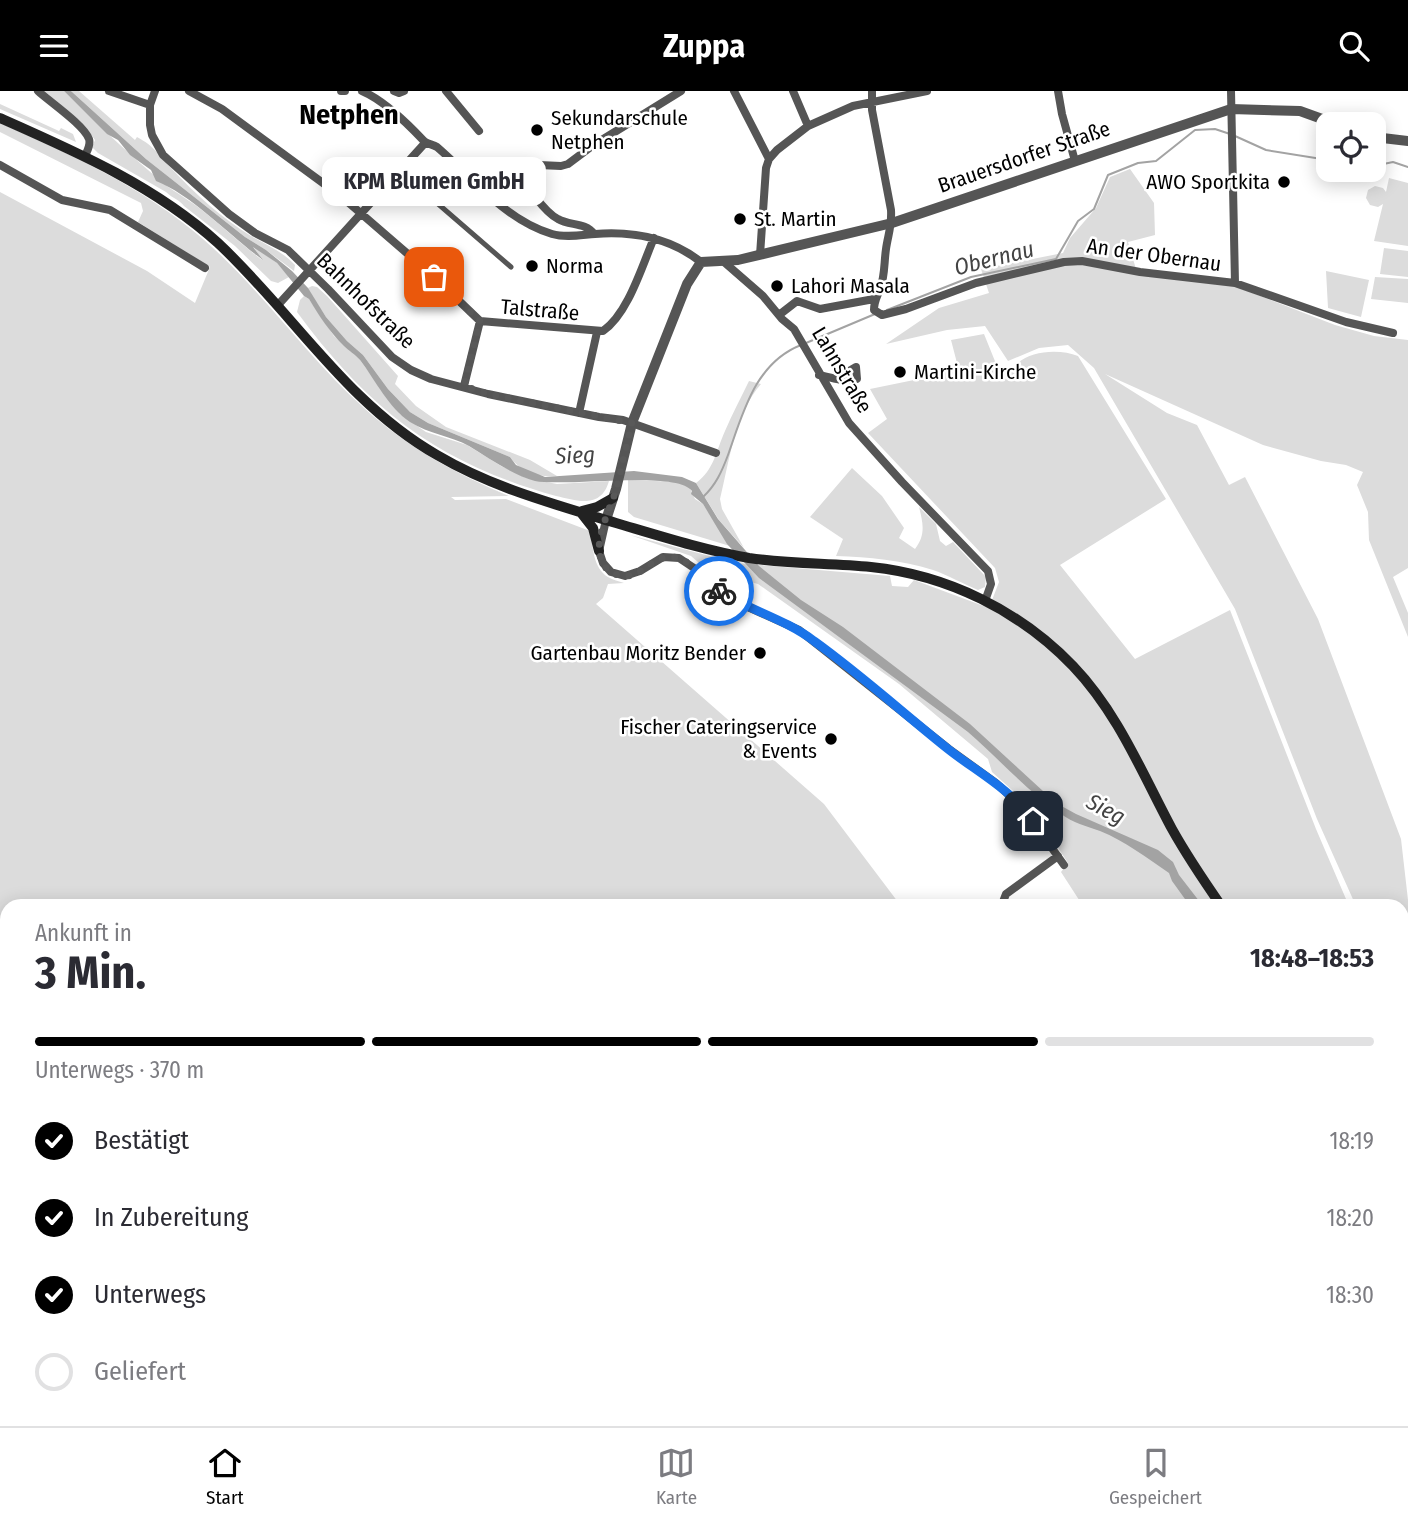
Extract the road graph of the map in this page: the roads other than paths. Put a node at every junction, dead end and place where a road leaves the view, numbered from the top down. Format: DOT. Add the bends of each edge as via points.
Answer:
graph roads {
  1 [pos="38,91"];
  2 [pos="109,91"];
  3 [pos="155,91"];
  4 [pos="189,91"];
  5 [pos="362,91"];
  6 [pos="394,91"];
  7 [pos="404,91"];
  8 [pos="446,91"];
  9 [pos="681,91"];
  10 [pos="734,91"];
  11 [pos="793,91"];
  12 [pos="872,91"];
  13 [pos="927,91"];
  14 [pos="1058,91"];
  15 [pos="1231,91"];
  16 [pos="871,103"];
  17 [pos="150,105"];
  18 [pos="1231,109"];
  19 [pos="1316,117"];
  20 [pos="0,118"];
  21 [pos="808,126"];
  22 [pos="479,131"];
  23 [pos="1386,138"];
  24 [pos="1408,141"];
  25 [pos="425,143"];
  26 [pos="85,156"];
  27 [pos="769,159"];
  28 [pos="1075,160"];
  29 [pos="0,165"];
  30 [pos="399,171"];
  31 [pos="362,213"];
  32 [pos="892,223"];
  33 [pos="594,234"];
  34 [pos="654,238"];
  35 [pos="760,255"];
  36 [pos="701,262"];
  37 [pos="724,263"];
  38 [pos="512,267"];
  39 [pos="205,268"];
  40 [pos="307,274"];
  41 [pos="1235,283"];
  42 [pos="874,299"];
  43 [pos="278,305"];
  44 [pos="779,315"];
  45 [pos="480,321"];
  46 [pos="597,332"];
  47 [pos="1393,333"];
  48 [pos="819,375"];
  49 [pos="837,379"];
  50 [pos="464,386"];
  51 [pos="579,413"];
  52 [pos="632,423"];
  53 [pos="716,453"];
  54 [pos="615,493"];
  55 [pos="580,512"];
  56 [pos="606,520"];
  57 [pos="599,551"];
  58 [pos="985,601"];
  59 [pos="1058,856"];
  60 [pos="1064,865"];
  61 [pos="1004,899"];
  62 [pos="1217,899"];
  1 -- 26 [label="street" via="89,139"];
  2 -- 17 [label="street"];
  3 -- 17 [label="street, Bahnhofstraße"];
  4 -- 31 [label="street, Talstraße" via="275,146"];
  5 -- 25 [label="street" via="383,102"];
  6 -- 7 [label="street"];
  8 -- 22 [label="street"];
  9 -- 33 [label="street" via="568,164 524,168 524,183 553,215"];
  10 -- 27 [label="street"];
  11 -- 21 [label="street"];
  12 -- 16 [label="street"];
  13 -- 16 [label="street"];
  14 -- 28 [label="street"];
  15 -- 18 [label="street, An der Obernau"];
  16 -- 21 [label="street"];
  16 -- 32 [label="street"];
  17 -- 40 [label="street, Bahnhofstraße" via="152,135 163,155 255,233 288,250"];
  18 -- 19 [label="street, Brauersdorfer Straße" via="1300,111"];
  18 -- 28 [label="street, Brauersdorfer Straße"];
  18 -- 41 [label="street, An der Obernau"];
  20 -- 26 [label="main road"];
  21 -- 27 [label="street"];
  23 -- 24 [label="street"];
  25 -- 30 [label="street"];
  25 -- 33 [label="street" via="437,147 501,206 537,229 557,236"];
  26 -- 43 [label="main road" via="185,217 216,241"];
  27 -- 35 [label="street"];
  28 -- 32 [label="street, Brauersdorfer Straße"];
  29 -- 39 [label="street" via="62,200 110,210"];
  30 -- 31 [label="street"];
  30 -- 38 [label="street"];
  31 -- 40 [label="street"];
  31 -- 45 [label="street, Talstraße"];
  32 -- 35 [label="street, Brauersdorfer Straße"];
  32 -- 42 [label="street, An der Obernau" via="880,290"];
  33 -- 34 [label="street"];
  34 -- 36 [label="street"];
  34 -- 46 [label="street, Talstraße" via="622,311 612,325"];
  35 -- 37 [label="street, Brauersdorfer Straße"];
  36 -- 37 [label="street"];
  36 -- 52 [label="street" via="687,284"];
  37 -- 44 [label="street, Lahnstraße"];
  40 -- 43 [label="street"];
  40 -- 50 [label="street, Bahnhofstraße" via="328,289 391,357 431,379"];
  41 -- 42 [label="street, An der Obernau" via="1082,261 976,283 906,309 878,312"];
  41 -- 47 [label="street, An der Obernau" via="1346,322"];
  42 -- 44 [label="street" via="820,309 797,301"];
  43 -- 55 [label="main road" via="348,385 411,439 486,480"];
  44 -- 48 [label="street, Lahnstraße" via="801,339"];
  45 -- 46 [label="street, Talstraße"];
  45 -- 50 [label="street, Talstraße"];
  46 -- 51 [label="street, Talstraße"];
  48 -- 49 [label="street"];
  48 -- 58 [label="street, Lahnstraße" via="849,423 988,571 991,585"];
  50 -- 51 [label="street, Bahnhofstraße"];
  51 -- 52 [label="street, Bahnhofstraße"];
  52 -- 53 [label="street, Bahnhofstraße"];
  52 -- 54 [label="street"];
  54 -- 55 [label="main road" via="597,507"];
  54 -- 56 [label="street"];
  55 -- 56 [label="main road"];
  55 -- 57 [label="main road" via="593,529"];
  56 -- 57 [label="street"];
  56 -- 58 [label="main road" via="713,551 897,571 961,589"];
  57 -- 59 [label="street" via="611,572 625,576 663,557 679,558 719,591 799,630 996,783 1024,809"];
  58 -- 62 [label="main road" via="1038,634 1091,687"];
  59 -- 60 [label="street"];
  59 -- 61 [label="street"];
}
